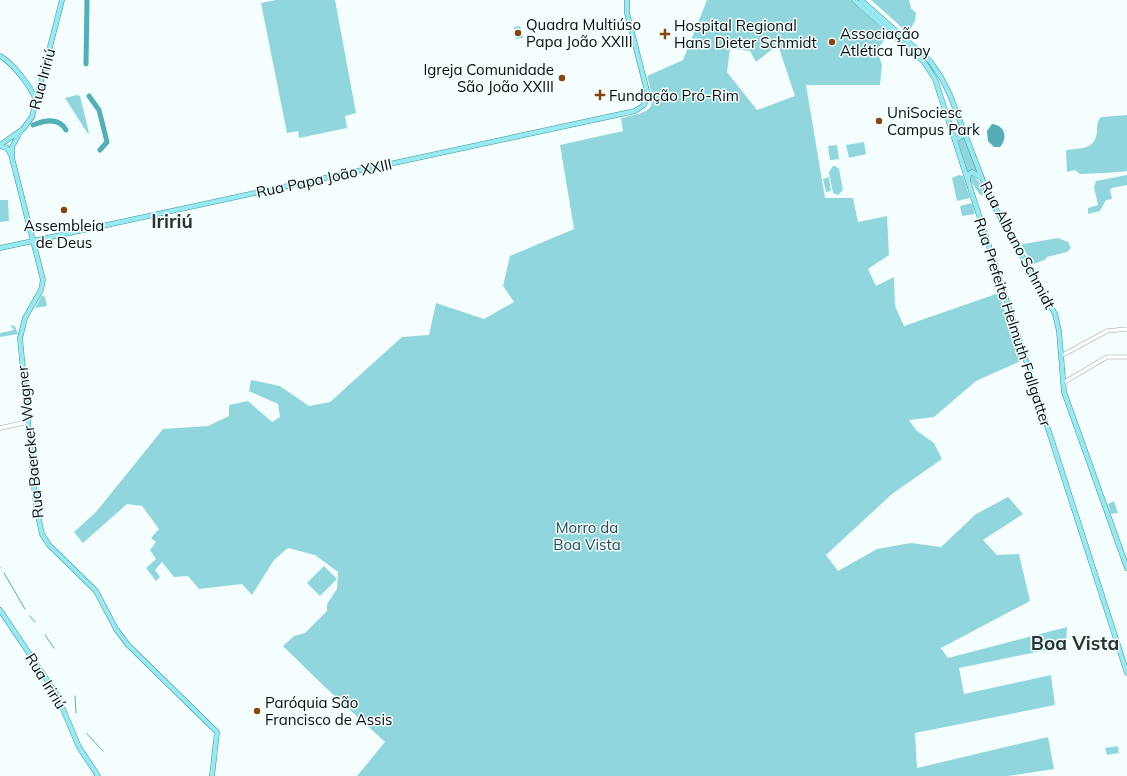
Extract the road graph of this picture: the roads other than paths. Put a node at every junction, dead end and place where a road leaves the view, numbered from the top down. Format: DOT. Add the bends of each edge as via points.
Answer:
graph roads {
  1 [pos="62,0"];
  2 [pos="627,0"];
  3 [pos="854,0"];
  4 [pos="861,0"];
  5 [pos="1,56"];
  6 [pos="30,88"];
  7 [pos="40,89"];
  8 [pos="36,100"];
  9 [pos="20,132"];
  10 [pos="965,134"];
  11 [pos="955,140"];
  12 [pos="0,145"];
  13 [pos="12,158"];
  14 [pos="968,179"];
  15 [pos="983,182"];
  16 [pos="33,241"];
  17 [pos="0,248"];
  18 [pos="1127,329"];
  19 [pos="1061,356"];
  20 [pos="1127,357"];
  21 [pos="1062,383"];
  22 [pos="28,422"];
  23 [pos="0,428"];
  24 [pos="1127,568"];
  25 [pos="0,610"];
  26 [pos="1127,673"];
  27 [pos="98,776"];
  28 [pos="212,776"];
  1 -- 7 [label="main road, Rua Iririú"];
  2 -- 16 [label="main road, Rua Papa João XXIII" via="627,13 647,92 646,103 634,111"];
  3 -- 11 [label="main road, Rua Prefeito Helmuth Fallgatter" via="928,67 937,84"];
  4 -- 10 [label="main road, Rua Albano Schmidt" via="933,64 946,87"];
  5 -- 6 [label="main road"];
  6 -- 7 [label="main road"];
  6 -- 8 [label="main road"];
  7 -- 8 [label="main road, Rua Iririú"];
  8 -- 9 [label="main road, Rua Iririú" via="30,119"];
  9 -- 12 [label="main road, Rua Iririú"];
  9 -- 13 [label="main road" via="12,147"];
  10 -- 11 [label="main road"];
  10 -- 15 [label="main road, Rua Albano Schmidt"];
  11 -- 14 [label="main road, Rua Prefeito Helmuth Fallgatter"];
  12 -- 13 [label="main road" via="7,148"];
  13 -- 16 [label="main road, Rua Baercker Wagner"];
  14 -- 15 [label="main road" via="973,172"];
  14 -- 26 [label="main road, Rua Prefeito Helmuth Fallgatter"];
  15 -- 19 [label="main road, Rua Albano Schmidt" via="992,203 1055,314"];
  16 -- 17 [label="main road, Rua Papa João XXIII"];
  16 -- 22 [label="main road, Rua Baercker Wagner" via="43,283 23,323 20,349"];
  18 -- 19 [label="street" via="1107,331"];
  19 -- 21 [label="main road, Rua Albano Schmidt"];
  20 -- 21 [label="street" via="1107,357"];
  21 -- 24 [label="main road, Rua Albano Schmidt"];
  22 -- 23 [label="main road"];
  22 -- 28 [label="main road, Rua Baercker Wagner" via="37,512 42,534 47,543 96,591 128,646 217,732"];
  25 -- 27 [label="main road, Rua Iririú" via="57,695 79,747"];
}
